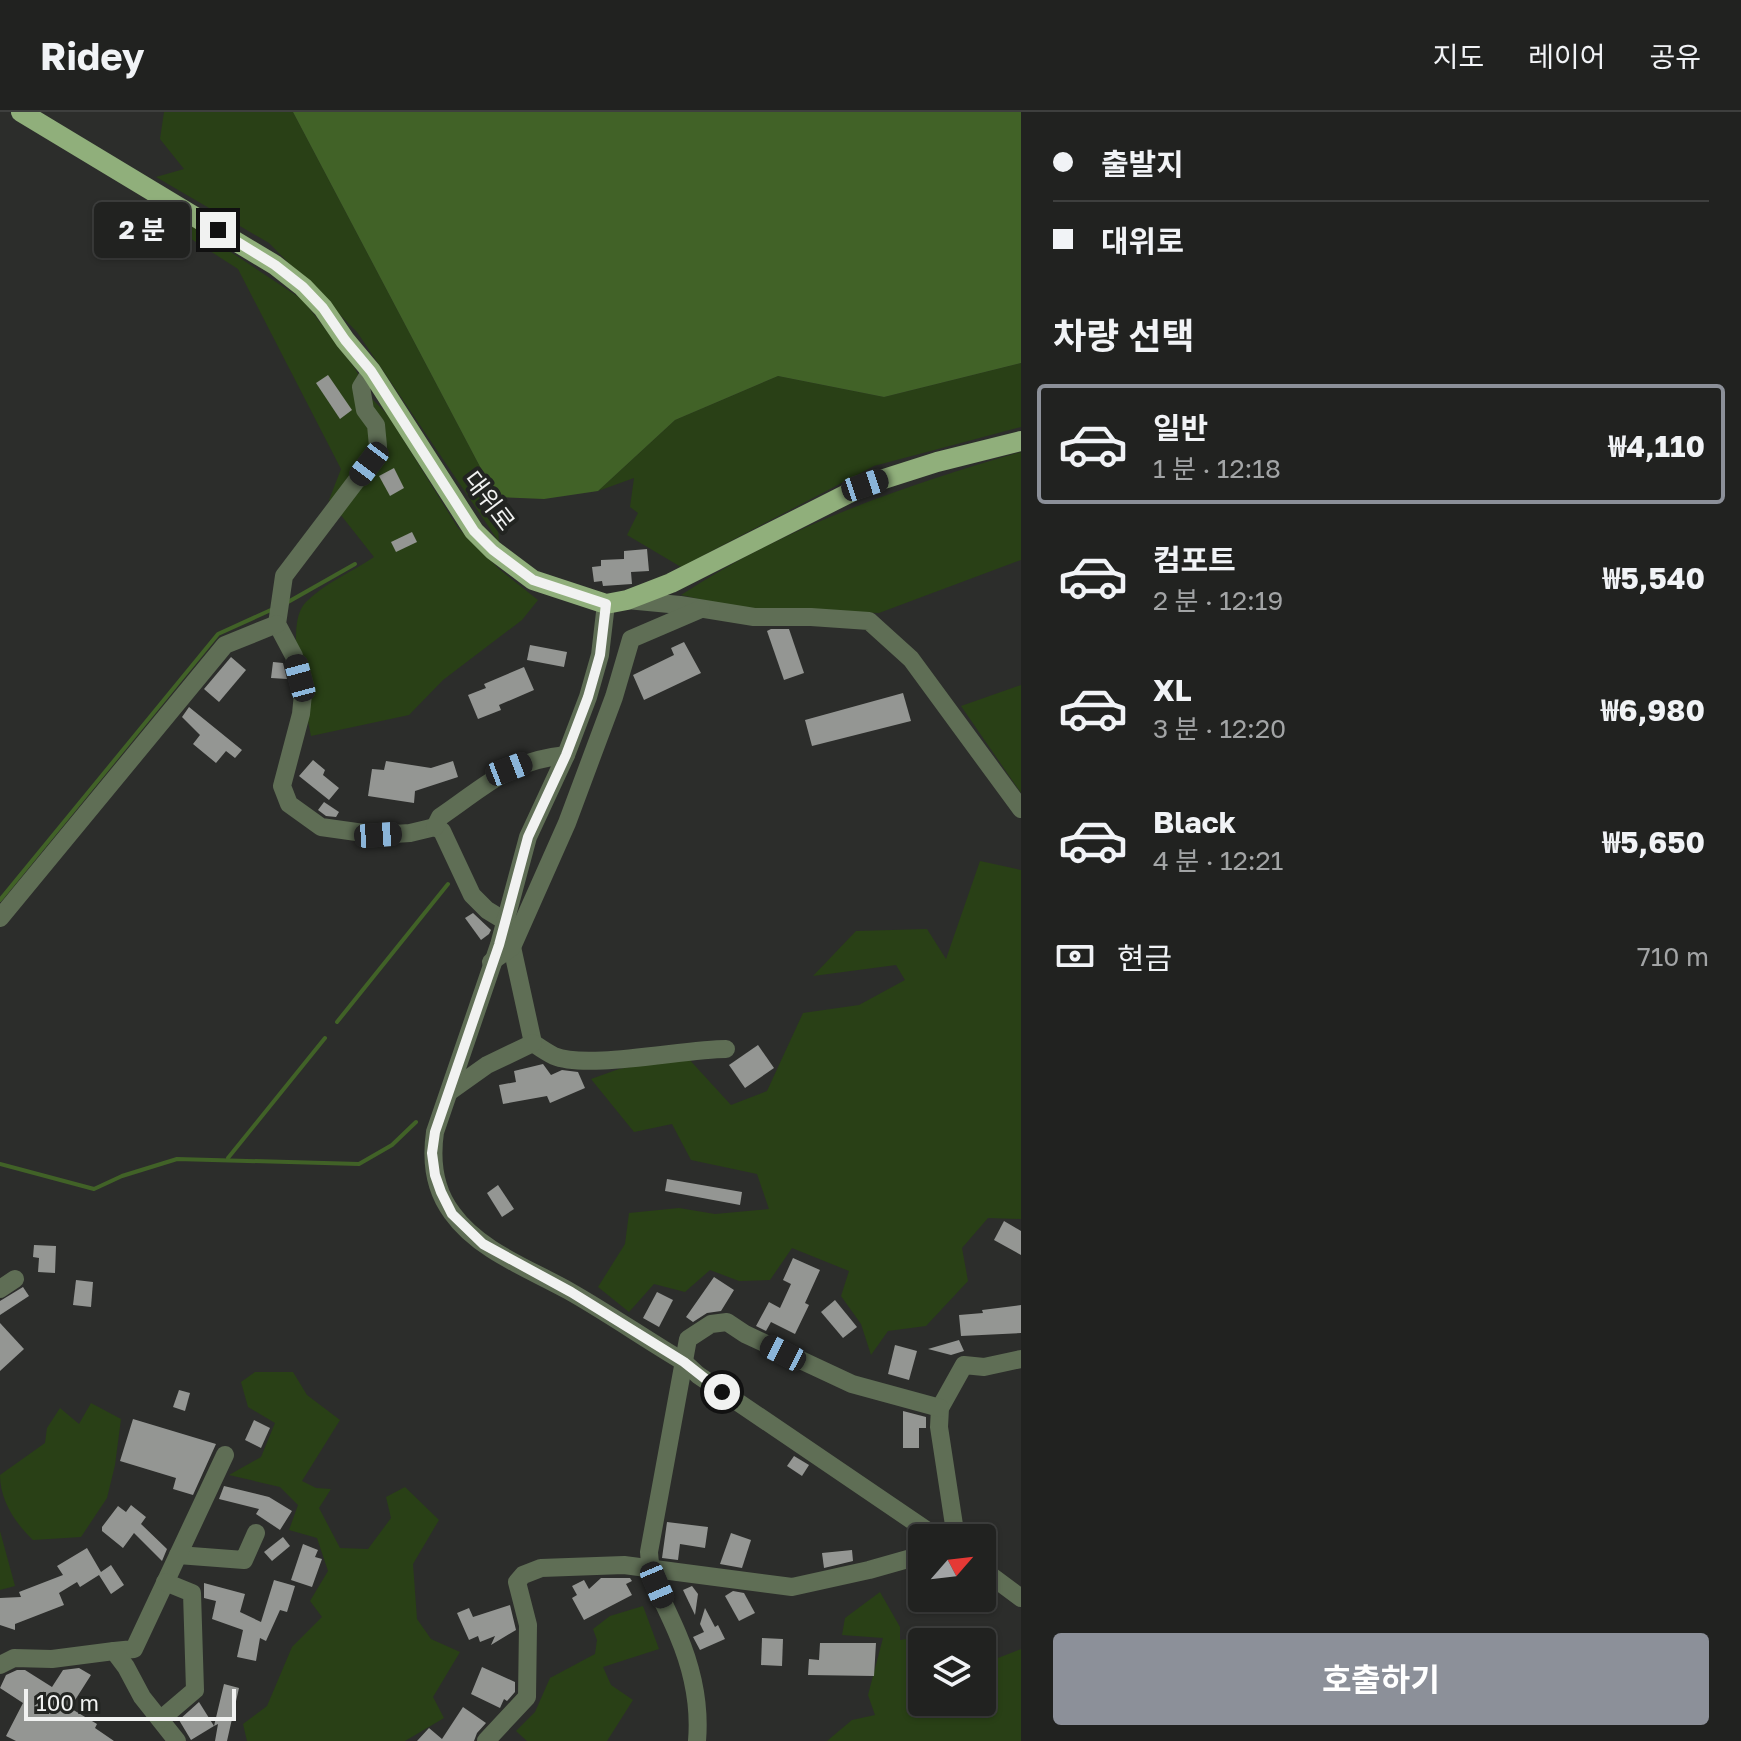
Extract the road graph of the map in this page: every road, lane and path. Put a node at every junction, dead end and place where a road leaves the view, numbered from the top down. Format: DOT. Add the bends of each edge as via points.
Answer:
graph roads {
  1 [pos="21,112"];
  2 [pos="371,371"];
  3 [pos="1021,441"];
  4 [pos="617,602"];
  5 [pos="701,609"];
  6 [pos="279,612"];
  7 [pos="566,755"];
  8 [pos="1021,809"];
  9 [pos="435,827"];
  10 [pos="0,918"];
  11 [pos="505,921"];
  12 [pos="512,947"];
  13 [pos="491,962"];
  14 [pos="533,1043"];
  15 [pos="726,1049"];
  16 [pos="449,1092"];
  17 [pos="1021,1359"];
  18 [pos="684,1362"];
  19 [pos="940,1408"];
  20 [pos="225,1455"];
  21 [pos="917,1524"];
  22 [pos="954,1524"];
  23 [pos="256,1533"];
  24 [pos="178,1555"];
  25 [pos="908,1559"];
  26 [pos="650,1568"];
  27 [pos="996,1579"];
  28 [pos="165,1582"];
  29 [pos="1021,1598"];
  30 [pos="114,1651"];
  31 [pos="0,1665"];
  32 [pos="161,1719"];
  33 [pos="177,1741"];
  34 [pos="486,1741"];
  35 [pos="697,1741"];
  1 -- 2 [label="main road, 대위로" via="275,265 323,308"];
  2 -- 4 [label="main road, 대위로" via="483,541 533,580"];
  2 -- 6 [label="street" via="361,387 378,446 284,576"];
  3 -- 4 [label="main road" via="865,485 671,583"];
  4 -- 5 [label="street"];
  4 -- 7 [label="street"];
  5 -- 8 [label="street" via="754,617 869,621 911,659"];
  5 -- 12 [label="street" via="631,639 567,823"];
  6 -- 9 [label="street" via="303,694 282,786 289,804 321,827 378,835"];
  6 -- 10 [label="street" via="225,645"];
  7 -- 9 [label="street" via="538,758 494,777 440,817"];
  7 -- 11 [label="street" via="528,837"];
  9 -- 11 [label="street" via="442,831 472,895"];
  11 -- 13 [label="street"];
  12 -- 13 [label="street"];
  12 -- 14 [label="street"];
  13 -- 16 [label="street"];
  14 -- 15 [label="street" via="556,1057 602,1061"];
  14 -- 16 [label="street" via="487,1065"];
  16 -- 18 [label="street" via="432,1153 435,1175 452,1214 483,1244"];
  17 -- 19 [label="street" via="984,1367 964,1365"];
  18 -- 19 [label="street" via="688,1339 711,1324 727,1322 852,1384"];
  18 -- 21 [label="street"];
  18 -- 26 [label="street"];
  19 -- 22 [label="street"];
  20 -- 24 [label="street"];
  23 -- 24 [label="street" via="244,1560"];
  24 -- 28 [label="street"];
  25 -- 26 [label="street" via="792,1587"];
  26 -- 34 [label="street" via="541,1568 523,1575 517,1582 528,1625 527,1697"];
  26 -- 35 [label="street" via="691,1679 699,1719"];
  27 -- 29 [label="street"];
  28 -- 30 [label="street" via="134,1649"];
  28 -- 32 [label="street" via="192,1593 195,1690"];
  30 -- 31 [label="street" via="14,1658"];
  30 -- 32 [label="street"];
  32 -- 33 [label="street"];
}
